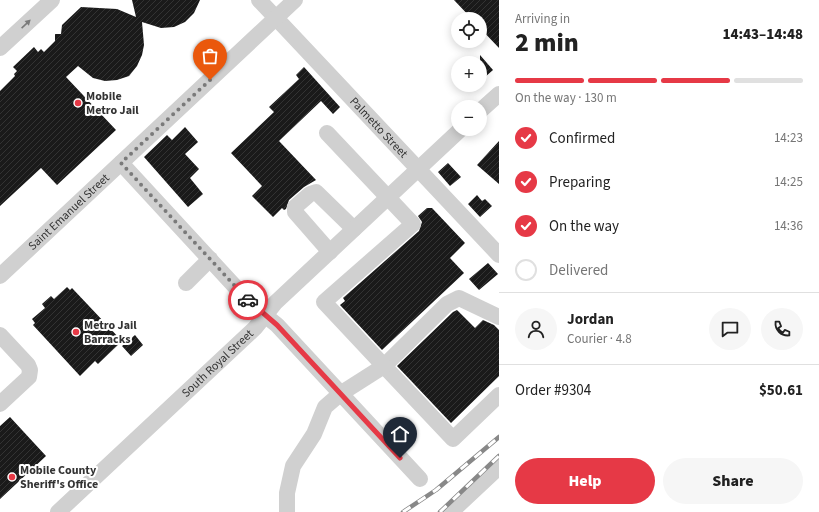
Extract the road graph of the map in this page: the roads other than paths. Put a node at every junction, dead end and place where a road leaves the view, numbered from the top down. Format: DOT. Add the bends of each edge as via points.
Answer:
graph roads {
  1 [pos="52,0"];
  2 [pos="259,0"];
  3 [pos="295,0"];
  4 [pos="276,18"];
  5 [pos="0,48"];
  6 [pos="499,94"];
  7 [pos="487,105"];
  8 [pos="327,133"];
  9 [pos="454,136"];
  10 [pos="121,163"];
  11 [pos="418,170"];
  12 [pos="388,198"];
  13 [pos="354,229"];
  14 [pos="330,252"];
  15 [pos="499,255"];
  16 [pos="210,259"];
  17 [pos="0,276"];
  18 [pos="186,283"];
  19 [pos="265,315"];
  20 [pos="499,317"];
  21 [pos="0,335"];
  22 [pos="384,366"];
  23 [pos="340,394"];
  24 [pos="499,395"];
  25 [pos="0,404"];
  26 [pos="499,467"];
  27 [pos="420,479"];
  28 [pos="58,512"];
  29 [pos="287,512"];
  30 [pos="451,512"];
  5 -- 1 [label="street, one-way"];
  2 -- 4 [label="street, Palmetto Street"];
  3 -- 4 [label="street, Saint Emanuel Street"];
  4 -- 10 [label="street, Saint Emanuel Street"];
  4 -- 11 [label="street, Palmetto Street"];
  6 -- 7 [label="street"];
  8 -- 12 [label="street"];
  9 -- 11 [label="street, South Royal Street"];
  10 -- 16 [label="street"];
  10 -- 17 [label="street, Saint Emanuel Street"];
  11 -- 12 [label="street, South Royal Street"];
  11 -- 15 [label="street, Palmetto Street"];
  12 -- 13 [label="street, South Royal Street"];
  12 -- 22 [label="street" via="413,224 324,302"];
  13 -- 14 [label="street, South Royal Street"];
  13 -- 14 [label="street" via="316,192 295,207 295,212"];
  14 -- 19 [label="street, South Royal Street"];
  16 -- 18 [label="street"];
  16 -- 19 [label="street" via="252,305"];
  19 -- 23 [label="street"];
  19 -- 28 [label="street, South Royal Street" via="255,328"];
  20 -- 22 [label="street" via="459,298 447,304"];
  21 -- 25 [label="street" via="28,364 30,370 29,377"];
  22 -- 23 [label="street"];
  22 -- 24 [label="street" via="453,439"];
  23 -- 27 [label="street"];
  23 -- 29 [label="street" via="325,407 314,434 293,466"];
  26 -- 30 [label="street"];
}
